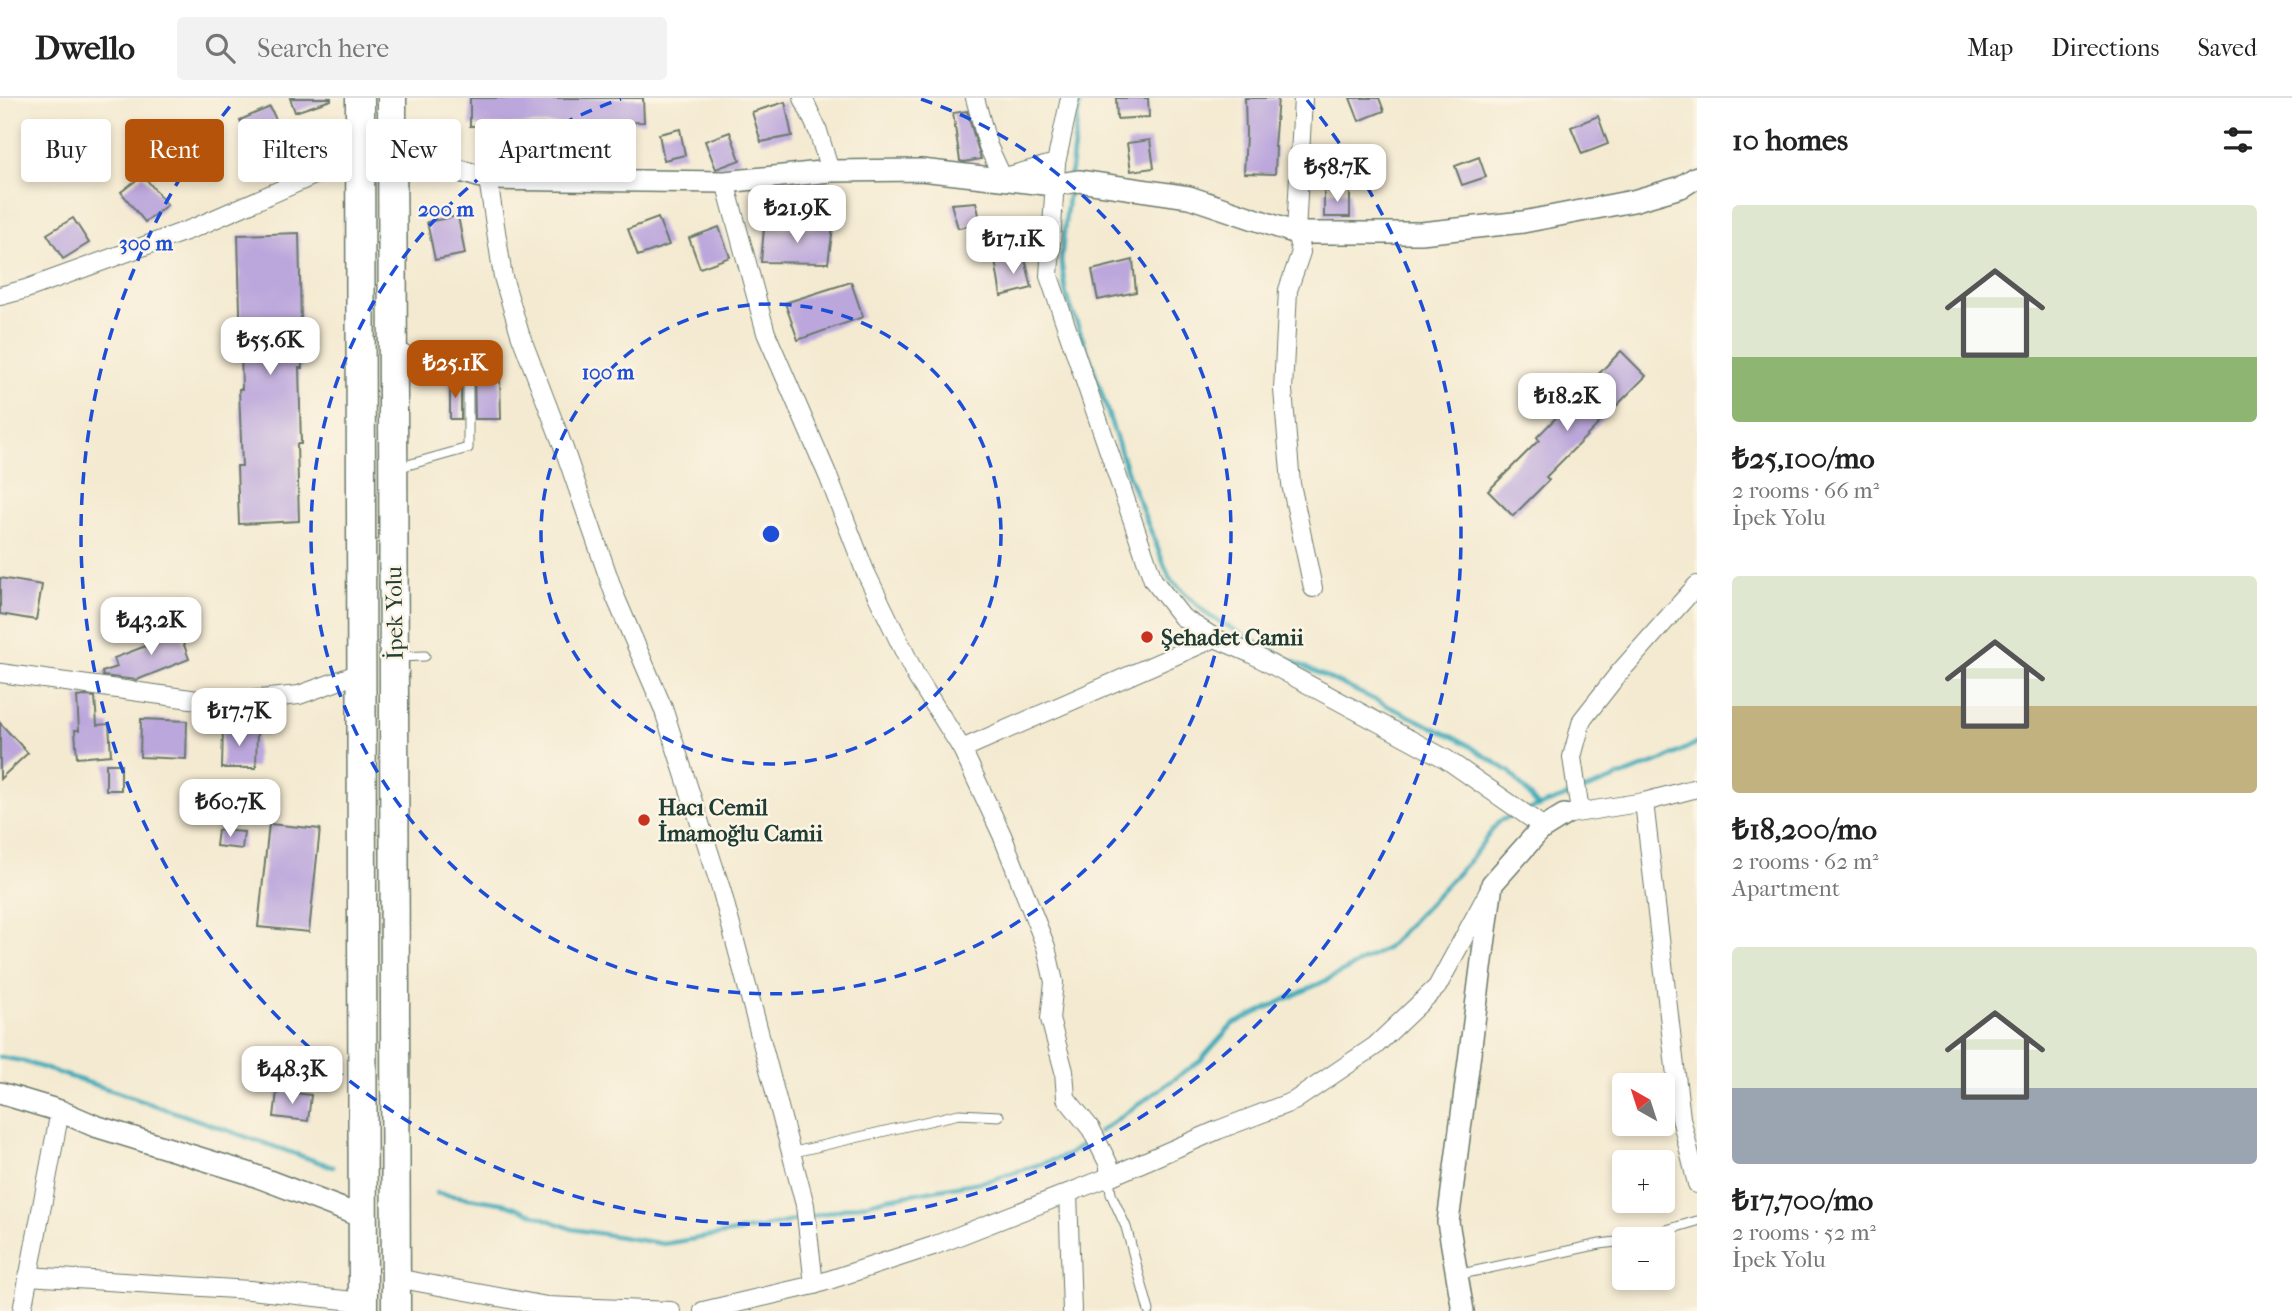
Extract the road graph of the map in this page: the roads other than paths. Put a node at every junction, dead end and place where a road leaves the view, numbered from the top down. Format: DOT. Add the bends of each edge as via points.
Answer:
graph roads {
  1 [pos="360,98"];
  2 [pos="392,98"];
  3 [pos="803,98"];
  4 [pos="975,98"];
  5 [pos="1070,98"];
  6 [pos="1303,98"];
  7 [pos="392,119"];
  8 [pos="360,155"];
  9 [pos="1056,163"];
  10 [pos="830,170"];
  11 [pos="1697,177"];
  12 [pos="636,181"];
  13 [pos="392,182"];
  14 [pos="489,182"];
  15 [pos="724,182"];
  16 [pos="1053,185"];
  17 [pos="1296,233"];
  18 [pos="0,296"];
  19 [pos="392,345"];
  20 [pos="392,469"];
  21 [pos="1697,585"];
  22 [pos="1313,588"];
  23 [pos="1215,638"];
  24 [pos="425,656"];
  25 [pos="394,657"];
  26 [pos="363,672"];
  27 [pos="0,673"];
  28 [pos="962,749"];
  29 [pos="1697,788"];
  30 [pos="1644,802"];
  31 [pos="1574,809"];
  32 [pos="1539,826"];
  33 [pos="1492,884"];
  34 [pos="0,1093"];
  35 [pos="60,1111"];
  36 [pos="999,1116"];
  37 [pos="790,1153"];
  38 [pos="1109,1177"];
  39 [pos="1697,1184"];
  40 [pos="1068,1193"];
  41 [pos="363,1207"];
  42 [pos="1697,1221"];
  43 [pos="1675,1227"];
  44 [pos="1612,1242"];
  45 [pos="1457,1275"];
  46 [pos="28,1276"];
  47 [pos="396,1278"];
  48 [pos="814,1285"];
  49 [pos="363,1306"];
  50 [pos="22,1311"];
  51 [pos="396,1311"];
  52 [pos="671,1311"];
  53 [pos="703,1311"];
  54 [pos="1072,1311"];
  55 [pos="1149,1311"];
  56 [pos="1463,1311"];
  1 -- 8 [label="highway, İpek Yolu"];
  2 -- 7 [label="highway, İpek Yolu"];
  3 -- 10 [label="street"];
  4 -- 9 [label="street" via="1001,174 1005,177"];
  5 -- 9 [label="street"];
  6 -- 17 [label="street"];
  8 -- 18 [label="street" via="194,228"];
  8 -- 26 [label="highway, İpek Yolu"];
  9 -- 16 [label="street"];
  10 -- 15 [label="street"];
  10 -- 16 [label="street" via="921,170"];
  11 -- 17 [label="street" via="1681,187 1633,201 1523,222 1422,233"];
  12 -- 15 [label="street"];
  13 -- 19 [label="highway, İpek Yolu"];
  14 -- 37 [label="street" via="503,277 520,334 615,596 663,708 722,892"];
  15 -- 28 [label="street" via="765,333 865,571 916,676"];
  16 -- 17 [label="street" via="1079,181 1189,197"];
  16 -- 23 [label="street" via="1049,276 1134,529 1153,580 1182,617"];
  17 -- 22 [label="street" via="1301,252 1288,290 1283,390 1291,484"];
  19 -- 20 [label="highway, İpek Yolu"];
  19 -- 20 [label="lane" via="468,379 468,448"];
  20 -- 25 [label="highway, İpek Yolu"];
  21 -- 31 [label="street" via="1582,720 1572,757"];
  23 -- 28 [label="street"];
  23 -- 32 [label="street" via="1435,752"];
  24 -- 25 [label="lane"];
  25 -- 47 [label="highway, İpek Yolu"];
  26 -- 27 [label="street" via="299,695 220,703"];
  26 -- 41 [label="highway, İpek Yolu"];
  28 -- 38 [label="street" via="1046,947 1054,982 1050,1019 1066,1098 1091,1129 1109,1165"];
  29 -- 30 [label="street"];
  30 -- 31 [label="street"];
  30 -- 39 [label="street" via="1681,1118"];
  31 -- 32 [label="street"];
  32 -- 33 [label="street"];
  33 -- 38 [label="street" via="1437,987 1375,1046 1294,1101"];
  33 -- 45 [label="street" via="1448,1222"];
  34 -- 35 [label="street"];
  35 -- 41 [label="street" via="95,1126"];
  35 -- 46 [label="street"];
  36 -- 37 [label="lane" via="959,1114"];
  37 -- 48 [label="street" via="805,1206"];
  38 -- 40 [label="street"];
  38 -- 55 [label="lane"];
  40 -- 48 [label="street" via="933,1246"];
  40 -- 54 [label="street"];
  41 -- 49 [label="highway"];
  42 -- 43 [label="lane"];
  44 -- 45 [label="lane"];
  45 -- 56 [label="street"];
  46 -- 49 [label="street" via="250,1290"];
  46 -- 50 [label="street"];
  47 -- 51 [label="highway"];
  47 -- 52 [label="street" via="547,1306"];
  48 -- 53 [label="street"];
}
